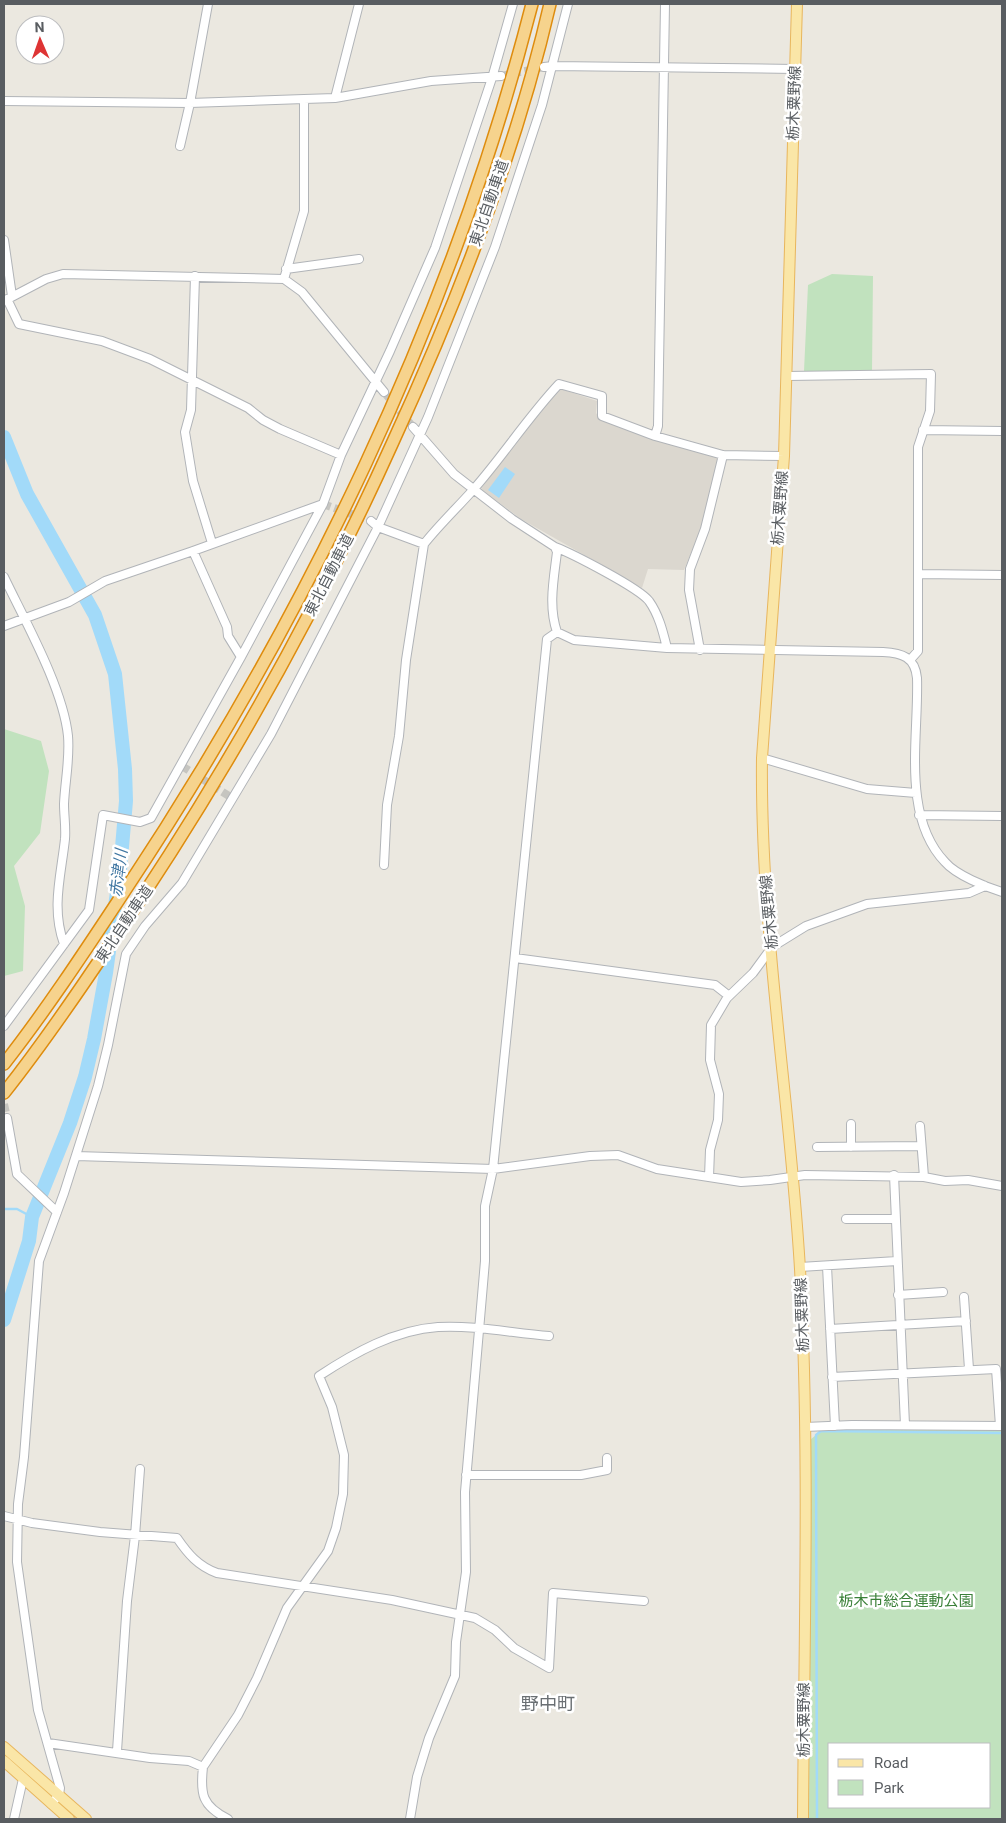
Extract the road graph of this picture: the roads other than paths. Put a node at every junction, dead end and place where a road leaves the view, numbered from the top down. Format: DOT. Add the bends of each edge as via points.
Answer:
graph roads {
  1 [pos="208,4"];
  2 [pos="359,4"];
  3 [pos="513,4"];
  4 [pos="532,4"];
  5 [pos="550,4"];
  6 [pos="568,4"];
  7 [pos="666,4"];
  8 [pos="797,4"];
  9 [pos="553,66"];
  10 [pos="664,66"];
  11 [pos="544,68"];
  12 [pos="795,69"];
  13 [pos="501,76"];
  14 [pos="492,78"];
  15 [pos="335,98"];
  16 [pos="304,99"];
  17 [pos="4,101"];
  18 [pos="190,103"];
  19 [pos="180,146"];
  20 [pos="4,240"];
  21 [pos="359,259"];
  22 [pos="286,269"];
  23 [pos="195,276"];
  24 [pos="284,279"];
  25 [pos="7,299"];
  26 [pos="787,376"];
  27 [pos="190,379"];
  28 [pos="374,382"];
  29 [pos="384,392"];
  30 [pos="413,427"];
  31 [pos="923,430"];
  32 [pos="1002,432"];
  33 [pos="419,434"];
  34 [pos="655,436"];
  35 [pos="341,455"];
  36 [pos="723,455"];
  37 [pos="784,456"];
  38 [pos="473,490"];
  39 [pos="322,504"];
  40 [pos="371,521"];
  41 [pos="378,527"];
  42 [pos="212,543"];
  43 [pos="424,544"];
  44 [pos="556,547"];
  45 [pos="193,551"];
  46 [pos="919,574"];
  47 [pos="1002,575"];
  48 [pos="4,577"];
  49 [pos="25,619"];
  50 [pos="4,626"];
  51 [pos="557,632"];
  52 [pos="667,648"];
  53 [pos="700,650"];
  54 [pos="769,652"];
  55 [pos="241,657"];
  56 [pos="910,660"];
  57 [pos="762,758"];
  58 [pos="916,792"];
  59 [pos="919,815"];
  60 [pos="1002,816"];
  61 [pos="384,865"];
  62 [pos="985,886"];
  63 [pos="1002,892"];
  64 [pos="64,944"];
  65 [pos="772,947"];
  66 [pos="515,958"];
  67 [pos="729,996"];
  68 [pos="4,1026"];
  69 [pos="4,1064"];
  70 [pos="4,1094"];
  71 [pos="851,1124"];
  72 [pos="6,1125"];
  73 [pos="920,1126"];
  74 [pos="922,1146"];
  75 [pos="817,1147"];
  76 [pos="851,1147"];
  77 [pos="76,1156"];
  78 [pos="493,1169"];
  79 [pos="894,1175"];
  80 [pos="709,1177"];
  81 [pos="792,1177"];
  82 [pos="924,1178"];
  83 [pos="1002,1186"];
  84 [pos="57,1212"];
  85 [pos="846,1219"];
  86 [pos="895,1219"];
  87 [pos="897,1261"];
  88 [pos="827,1266"];
  89 [pos="800,1267"];
  90 [pos="943,1292"];
  91 [pos="898,1295"];
  92 [pos="964,1297"];
  93 [pos="966,1321"];
  94 [pos="900,1324"];
  95 [pos="480,1329"];
  96 [pos="830,1329"];
  97 [pos="549,1336"];
  98 [pos="969,1370"];
  99 [pos="902,1372"];
  100 [pos="832,1377"];
  101 [pos="835,1426"];
  102 [pos="905,1426"];
  103 [pos="1001,1426"];
  104 [pos="805,1427"];
  105 [pos="607,1458"];
  106 [pos="140,1469"];
  107 [pos="466,1475"];
  108 [pos="4,1516"];
  109 [pos="17,1520"];
  110 [pos="136,1536"];
  111 [pos="304,1586"];
  112 [pos="644,1601"];
  113 [pos="459,1614"];
  114 [pos="48,1743"];
  115 [pos="4,1747"];
  116 [pos="117,1751"];
  117 [pos="4,1761"];
  118 [pos="203,1767"];
  119 [pos="24,1778"];
  120 [pos="59,1795"];
  121 [pos="51,1804"];
  122 [pos="14,1819"];
  123 [pos="68,1819"];
  124 [pos="86,1819"];
  125 [pos="228,1819"];
  126 [pos="410,1819"];
  127 [pos="804,1819"];
  1 -- 18 [label="street"];
  2 -- 15 [label="street"];
  3 -- 14 [label="street"];
  4 -- 69 [label="highway, 東北自動車道" via="499,120 461,232 427,319 351,492 268,654 193,784 67,977"];
  5 -- 70 [label="highway, 東北自動車道" via="516,125 444,326 404,420 333,570 211,790 62,1016"];
  6 -- 9 [label="street"];
  7 -- 10 [label="street"];
  8 -- 12 [label="main road, 栃木粟野線"];
  9 -- 10 [label="street"];
  9 -- 11 [label="street"];
  9 -- 33 [label="street" via="495,247"];
  10 -- 12 [label="street"];
  10 -- 34 [label="street" via="658,426"];
  12 -- 26 [label="main road, 栃木粟野線"];
  13 -- 14 [label="street"];
  14 -- 15 [label="street" via="431,81"];
  14 -- 28 [label="street" via="435,248"];
  15 -- 16 [label="street"];
  16 -- 18 [label="street"];
  16 -- 22 [label="street" via="304,211"];
  17 -- 18 [label="street"];
  18 -- 19 [label="street"];
  20 -- 25 [label="street"];
  21 -- 22 [label="street"];
  22 -- 24 [label="street"];
  23 -- 24 [label="street"];
  23 -- 25 [label="street" via="63,274"];
  23 -- 27 [label="street"];
  24 -- 28 [label="street" via="302,292"];
  25 -- 27 [label="street" via="19,324 102,341 150,359"];
  26 -- 31 [label="street" via="931,374 930,411"];
  26 -- 37 [label="main road, 栃木粟野線"];
  27 -- 35 [label="street" via="248,408 280,429"];
  27 -- 42 [label="street" via="190,410 185,432 193,481"];
  28 -- 29 [label="street"];
  28 -- 35 [label="street"];
  30 -- 33 [label="street"];
  31 -- 32 [label="street"];
  31 -- 46 [label="street" via="918,447"];
  33 -- 38 [label="street" via="454,474"];
  33 -- 41 [label="street"];
  34 -- 36 [label="street"];
  34 -- 38 [label="street" via="602,416 602,396 559,384 536,408"];
  35 -- 39 [label="street"];
  36 -- 37 [label="street"];
  36 -- 53 [label="street" via="705,529 690,569 689,590"];
  37 -- 54 [label="main road, 栃木粟野線"];
  38 -- 43 [label="street"];
  38 -- 44 [label="street"];
  39 -- 42 [label="street"];
  39 -- 55 [label="street"];
  40 -- 41 [label="street"];
  41 -- 43 [label="street"];
  41 -- 77 [label="street" via="271,734 182,883 126,954 108,1045"];
  42 -- 45 [label="street"];
  43 -- 61 [label="street" via="387,805"];
  44 -- 51 [label="street" via="552,600"];
  44 -- 52 [label="street" via="572,553 648,600 660,621"];
  45 -- 49 [label="street" via="102,582 73,600"];
  45 -- 55 [label="street" via="227,627 228,636"];
  46 -- 47 [label="street"];
  46 -- 56 [label="street" via="918,651"];
  48 -- 49 [label="street"];
  49 -- 50 [label="street"];
  49 -- 64 [label="street" via="56,692 68,736 65,837 57,903 58,926"];
  51 -- 52 [label="street" via="574,640"];
  51 -- 66 [label="street" via="547,639"];
  52 -- 53 [label="street"];
  53 -- 54 [label="street"];
  54 -- 56 [label="street" via="883,652 902,654"];
  54 -- 57 [label="main road, 栃木粟野線"];
  55 -- 64 [label="street" via="151,818 140,822 103,814 89,910"];
  56 -- 58 [label="street" via="916,667 917,678"];
  57 -- 58 [label="street" via="867,789"];
  57 -- 65 [label="main road, 栃木粟野線" via="762,820"];
  58 -- 59 [label="street"];
  59 -- 60 [label="street"];
  59 -- 62 [label="street" via="928,839 946,864"];
  62 -- 63 [label="street"];
  62 -- 65 [label="street" via="969,893 860,906 806,926"];
  64 -- 68 [label="street"];
  65 -- 67 [label="street" via="753,973"];
  65 -- 81 [label="main road, 栃木粟野線"];
  66 -- 67 [label="street" via="716,985"];
  66 -- 78 [label="street"];
  67 -- 80 [label="street" via="717,1012 709,1034 710,1060 720,1094 718,1120 710,1150"];
  71 -- 76 [label="street"];
  72 -- 84 [label="street" via="17,1174"];
  73 -- 74 [label="street"];
  74 -- 76 [label="street"];
  74 -- 82 [label="street"];
  75 -- 76 [label="street"];
  77 -- 78 [label="street"];
  77 -- 84 [label="street"];
  78 -- 80 [label="street" via="618,1155 657,1169"];
  78 -- 95 [label="street" via="485,1206 487,1226"];
  79 -- 81 [label="street"];
  79 -- 82 [label="street"];
  79 -- 86 [label="street"];
  80 -- 81 [label="street" via="741,1182"];
  81 -- 89 [label="main road, 栃木粟野線"];
  82 -- 83 [label="street"];
  84 -- 109 [label="street" via="39,1261"];
  85 -- 86 [label="street"];
  86 -- 87 [label="street"];
  87 -- 88 [label="street"];
  87 -- 91 [label="street"];
  88 -- 89 [label="street"];
  88 -- 96 [label="street"];
  89 -- 104 [label="main road, 栃木粟野線"];
  90 -- 91 [label="street"];
  91 -- 94 [label="street"];
  92 -- 93 [label="street"];
  93 -- 94 [label="street"];
  93 -- 98 [label="street"];
  94 -- 96 [label="street"];
  94 -- 99 [label="street"];
  95 -- 97 [label="street"];
  95 -- 107 [label="street"];
  95 -- 111 [label="street" via="437,1327 402,1334 354,1353 319,1376 341,1440 344,1494 328,1551"];
  96 -- 100 [label="street"];
  98 -- 99 [label="street"];
  98 -- 103 [label="street" via="996,1368"];
  99 -- 100 [label="street"];
  99 -- 102 [label="street"];
  100 -- 101 [label="street"];
  101 -- 102 [label="street"];
  101 -- 104 [label="street"];
  102 -- 103 [label="street"];
  104 -- 127 [label="main road, 栃木粟野線"];
  105 -- 107 [label="street" via="607,1470 581,1475"];
  106 -- 110 [label="street"];
  107 -- 113 [label="street" via="466,1572"];
  108 -- 109 [label="street"];
  109 -- 110 [label="street"];
  109 -- 114 [label="street" via="17,1562 23,1609 38,1710"];
  110 -- 111 [label="street" via="178,1538 187,1553 204,1568 217,1572"];
  110 -- 116 [label="street" via="127,1601"];
  111 -- 113 [label="street"];
  111 -- 118 [label="street" via="287,1608 238,1715"];
  112 -- 113 [label="street" via="553,1593 549,1668 514,1648 495,1630 475,1618"];
  113 -- 126 [label="street" via="455,1676 429,1738 417,1777"];
  114 -- 116 [label="street"];
  114 -- 120 [label="street"];
  115 -- 120 [label="main road"];
  116 -- 118 [label="street" via="189,1761"];
  117 -- 119 [label="main road"];
  118 -- 125 [label="street" via="201,1787 205,1802 216,1814"];
  119 -- 121 [label="main road"];
  119 -- 122 [label="street"];
  120 -- 121 [label="street"];
  120 -- 124 [label="main road"];
  121 -- 123 [label="main road"];
}
